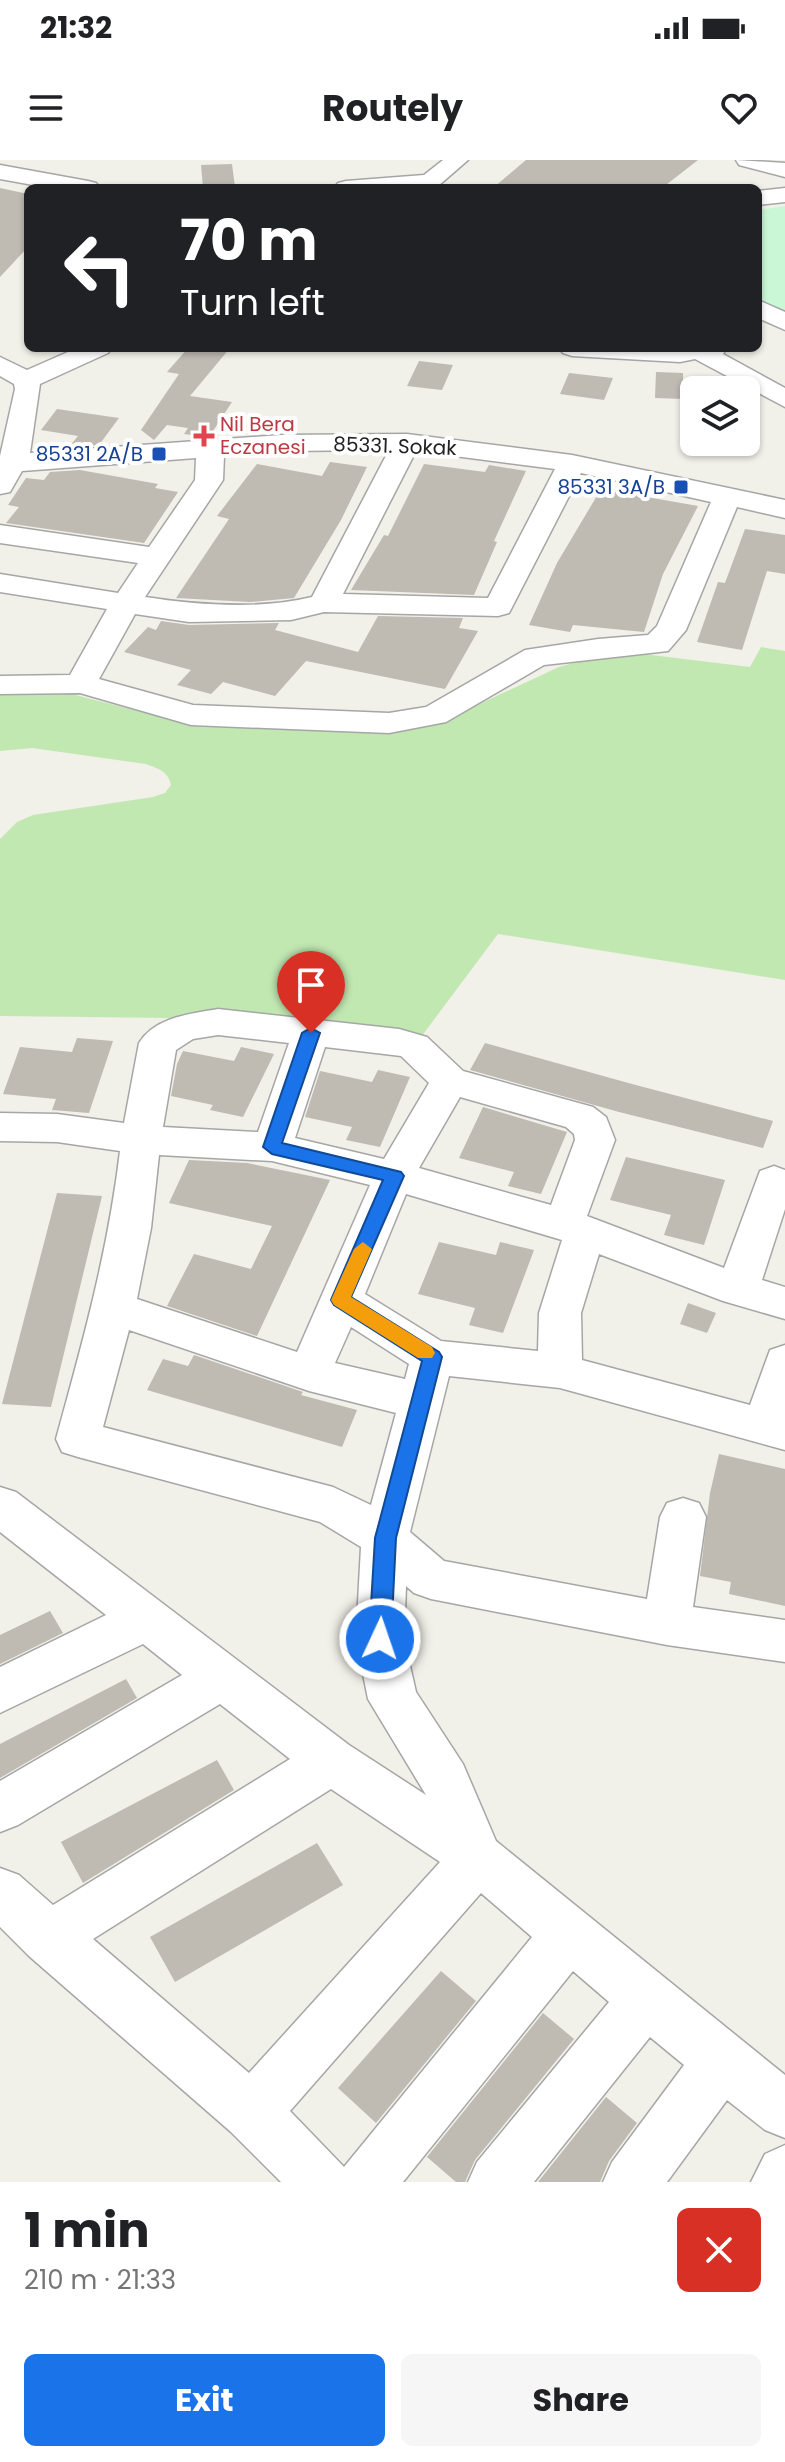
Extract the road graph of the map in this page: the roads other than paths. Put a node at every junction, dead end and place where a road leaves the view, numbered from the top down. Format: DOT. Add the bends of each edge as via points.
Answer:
graph roads {
  1 [pos="457,160"];
  2 [pos="747,160"];
  3 [pos="785,170"];
  4 [pos="0,172"];
  5 [pos="66,184"];
  6 [pos="424,184"];
  7 [pos="785,195"];
  8 [pos="762,198"];
  9 [pos="762,310"];
  10 [pos="785,322"];
  11 [pos="785,328"];
  12 [pos="762,335"];
  13 [pos="90,352"];
  14 [pos="644,352"];
  15 [pos="691,352"];
  16 [pos="712,352"];
  17 [pos="0,365"];
  18 [pos="26,380"];
  19 [pos="785,399"];
  20 [pos="407,442"];
  21 [pos="210,449"];
  22 [pos="572,463"];
  23 [pos="4,471"];
  24 [pos="728,496"];
  25 [pos="785,509"];
  26 [pos="0,534"];
  27 [pos="157,557"];
  28 [pos="0,583"];
  29 [pos="126,603"];
  30 [pos="324,603"];
  31 [pos="81,684"];
  32 [pos="0,685"];
  33 [pos="311,1033"];
  34 [pos="450,1081"];
  35 [pos="0,1127"];
  36 [pos="141,1140"];
  37 [pos="272,1147"];
  38 [pos="394,1176"];
  39 [pos="774,1181"];
  40 [pos="575,1227"];
  41 [pos="738,1290"];
  42 [pos="341,1300"];
  43 [pos="785,1303"];
  44 [pos="114,1308"];
  45 [pos="432,1357"];
  46 [pos="785,1362"];
  47 [pos="560,1371"];
  48 [pos="309,1374"];
  49 [pos="421,1401"];
  50 [pos="775,1429"];
  51 [pos="0,1506"];
  52 [pos="683,1517"];
  53 [pos="385,1538"];
  54 [pos="146,1619"];
  55 [pos="667,1624"];
  56 [pos="785,1641"];
  57 [pos="222,1677"];
  58 [pos="0,1691"];
  59 [pos="331,1761"];
  60 [pos="0,1808"];
  61 [pos="478,1858"];
  62 [pos="0,1893"];
  63 [pos="569,1934"];
  64 [pos="48,1938"];
  65 [pos="646,1999"];
  66 [pos="721,2061"];
  67 [pos="785,2110"];
  68 [pos="251,2112"];
  69 [pos="785,2174"];
  70 [pos="321,2182"];
  71 [pos="366,2182"];
  72 [pos="497,2182"];
  73 [pos="632,2182"];
  74 [pos="780,2182"];
  1 -- 6 [label="street"];
  2 -- 3 [label="street"];
  4 -- 5 [label="street"];
  7 -- 8 [label="street"];
  9 -- 10 [label="street"];
  11 -- 12 [label="street"];
  13 -- 18 [label="street"];
  14 -- 15 [label="street"];
  16 -- 19 [label="street"];
  17 -- 18 [label="street"];
  18 -- 23 [label="street" via="28,389"];
  20 -- 21 [label="street, 85331. Sokak"];
  20 -- 22 [label="street, 85331. Sokak"];
  20 -- 30 [label="street"];
  21 -- 23 [label="street, 85331. Sokak"];
  21 -- 27 [label="street" via="209,480"];
  22 -- 24 [label="street, 85331. Sokak"];
  22 -- 30 [label="street" via="498,607"];
  24 -- 25 [label="street, 85331. Sokak"];
  24 -- 31 [label="street" via="671,630 657,644 536,657 435,715 389,723 191,715"];
  26 -- 27 [label="street"];
  27 -- 29 [label="street"];
  28 -- 29 [label="street"];
  29 -- 30 [label="street" via="189,613 291,611"];
  29 -- 31 [label="street"];
  31 -- 32 [label="street"];
  33 -- 34 [label="street" via="414,1046"];
  33 -- 36 [label="street" via="218,1022 183,1028 158,1043"];
  33 -- 37 [label="street"];
  34 -- 38 [label="street"];
  34 -- 40 [label="street" via="579,1117 592,1127 595,1140"];
  35 -- 36 [label="street" via="57,1128"];
  36 -- 37 [label="street"];
  36 -- 44 [label="street" via="131,1228"];
  37 -- 38 [label="street"];
  38 -- 40 [label="street"];
  38 -- 42 [label="street"];
  39 -- 41 [label="street"];
  40 -- 41 [label="street"];
  40 -- 47 [label="street" via="560,1313"];
  41 -- 43 [label="street"];
  42 -- 45 [label="street"];
  42 -- 48 [label="street"];
  44 -- 48 [label="street"];
  44 -- 53 [label="street" via="78,1439 333,1506"];
  45 -- 47 [label="street"];
  45 -- 49 [label="street"];
  46 -- 50 [label="street"];
  47 -- 50 [label="street"];
  48 -- 49 [label="street"];
  49 -- 53 [label="street"];
  51 -- 54 [label="street"];
  52 -- 55 [label="street"];
  53 -- 55 [label="street" via="431,1579"];
  53 -- 61 [label="street" via="380,1639 393,1699 445,1780"];
  54 -- 57 [label="street"];
  54 -- 58 [label="street"];
  55 -- 56 [label="street"];
  57 -- 59 [label="street"];
  57 -- 60 [label="street"];
  59 -- 61 [label="street"];
  59 -- 64 [label="street"];
  61 -- 63 [label="street"];
  61 -- 68 [label="street"];
  62 -- 64 [label="street"];
  63 -- 65 [label="street"];
  63 -- 71 [label="street"];
  64 -- 68 [label="street"];
  65 -- 66 [label="street"];
  65 -- 72 [label="street"];
  66 -- 67 [label="street"];
  66 -- 73 [label="street"];
  68 -- 70 [label="street"];
  69 -- 74 [label="street"];
}
